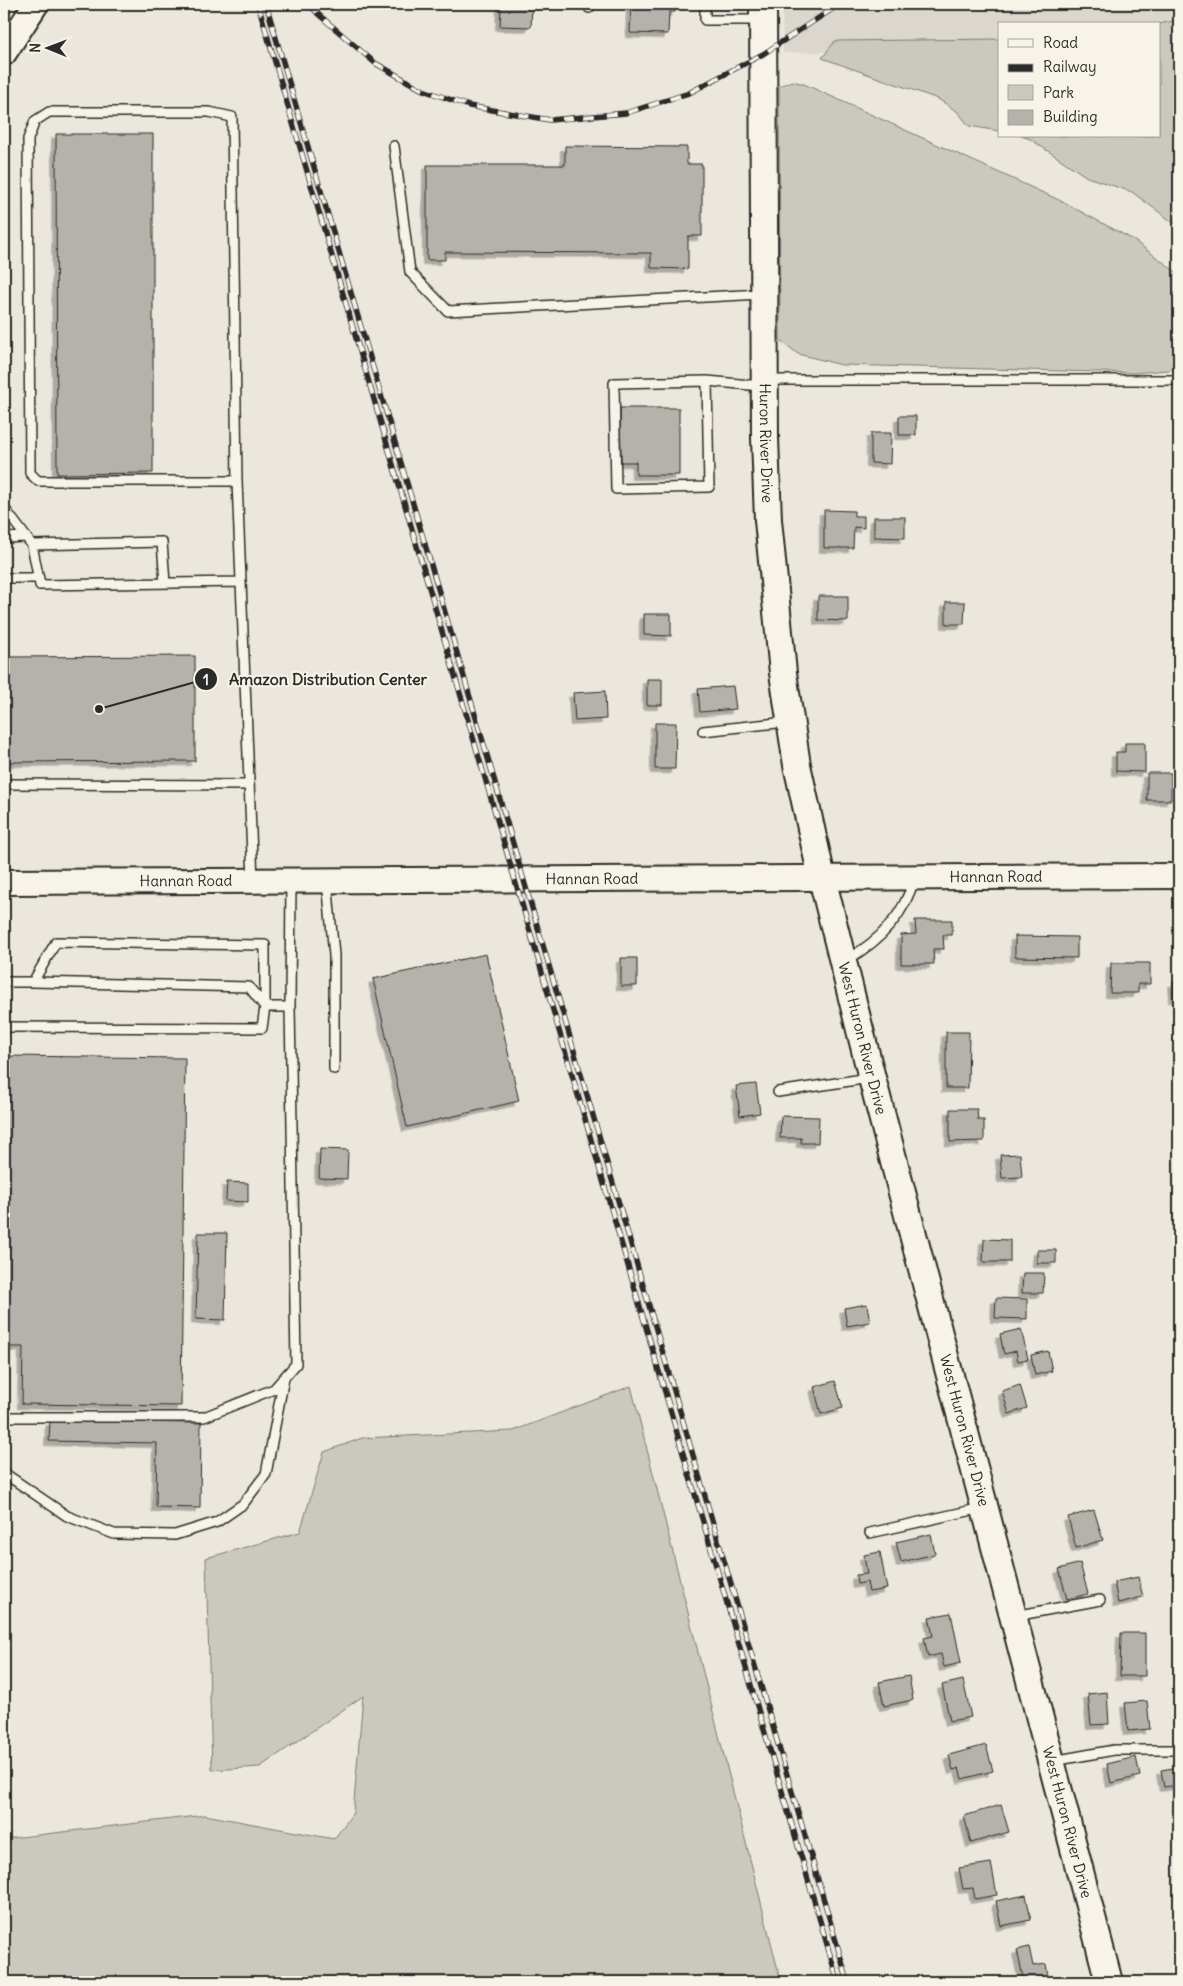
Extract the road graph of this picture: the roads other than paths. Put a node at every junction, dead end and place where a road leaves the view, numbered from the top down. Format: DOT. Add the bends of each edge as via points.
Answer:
graph roads {
  1 [pos="36,4"];
  2 [pos="705,4"];
  3 [pos="763,12"];
  4 [pos="4,52"];
  5 [pos="394,146"];
  6 [pos="764,294"];
  7 [pos="1179,380"];
  8 [pos="707,381"];
  9 [pos="764,383"];
  10 [pos="237,481"];
  11 [pos="4,508"];
  12 [pos="26,537"];
  13 [pos="4,538"];
  14 [pos="32,545"];
  15 [pos="4,578"];
  16 [pos="39,578"];
  17 [pos="241,582"];
  18 [pos="165,583"];
  19 [pos="790,721"];
  20 [pos="703,731"];
  21 [pos="4,784"];
  22 [pos="249,785"];
  23 [pos="1179,876"];
  24 [pos="822,878"];
  25 [pos="914,878"];
  26 [pos="254,881"];
  27 [pos="292,881"];
  28 [pos="327,881"];
  29 [pos="4,882"];
  30 [pos="844,962"];
  31 [pos="4,982"];
  32 [pos="33,982"];
  33 [pos="290,1007"];
  34 [pos="265,1008"];
  35 [pos="4,1027"];
  36 [pos="334,1069"];
  37 [pos="872,1078"];
  38 [pos="778,1092"];
  39 [pos="284,1377"];
  40 [pos="4,1417"];
  41 [pos="4,1473"];
  42 [pos="985,1507"];
  43 [pos="870,1533"];
  44 [pos="1100,1600"];
  45 [pos="1013,1617"];
  46 [pos="1178,1750"];
  47 [pos="1050,1762"];
  48 [pos="1109,1982"];
  1 -- 4 [label="street"];
  2 -- 3 [label="lane" via="705,20"];
  3 -- 6 [label="main road, Huron River Drive"];
  5 -- 6 [label="lane" via="410,272 448,311"];
  6 -- 9 [label="main road, Huron River Drive"];
  7 -- 9 [label="lane"];
  8 -- 8 [label="lane" via="614,383 616,489 709,486"];
  8 -- 9 [label="lane" via="740,386"];
  9 -- 19 [label="main road, Huron River Drive" via="768,520"];
  10 -- 10 [label="lane" via="232,117 209,112 49,112 35,121 28,139 30,473 38,481"];
  10 -- 17 [label="lane"];
  11 -- 12 [label="lane"];
  12 -- 13 [label="lane"];
  12 -- 14 [label="lane"];
  14 -- 16 [label="lane"];
  14 -- 18 [label="lane" via="162,542"];
  15 -- 16 [label="lane"];
  16 -- 18 [label="lane" via="40,584"];
  17 -- 18 [label="lane"];
  17 -- 22 [label="lane"];
  19 -- 20 [label="lane"];
  19 -- 24 [label="main road, Huron River Drive"];
  21 -- 22 [label="lane"];
  22 -- 26 [label="lane"];
  23 -- 25 [label="street, Hannan Road"];
  24 -- 25 [label="street, Hannan Road"];
  24 -- 28 [label="street, Hannan Road"];
  24 -- 30 [label="main road, West Huron River Drive"];
  25 -- 30 [label="lane" via="909,896 883,934"];
  26 -- 27 [label="street, Hannan Road"];
  26 -- 29 [label="street, Hannan Road"];
  27 -- 28 [label="street, Hannan Road"];
  27 -- 33 [label="lane"];
  28 -- 36 [label="lane" via="334,955"];
  30 -- 37 [label="main road, West Huron River Drive"];
  31 -- 32 [label="lane"];
  32 -- 34 [label="lane" via="249,987"];
  32 -- 34 [label="lane" via="56,942 265,944"];
  33 -- 34 [label="lane"];
  33 -- 39 [label="lane" via="296,1364"];
  34 -- 35 [label="lane" via="262,1028"];
  37 -- 38 [label="lane"];
  37 -- 42 [label="main road, West Huron River Drive"];
  39 -- 40 [label="lane" via="274,1389 204,1417"];
  39 -- 41 [label="lane" via="266,1474 243,1504 217,1522 175,1535 114,1534 67,1516"];
  42 -- 43 [label="lane"];
  42 -- 45 [label="main road, West Huron River Drive"];
  44 -- 45 [label="lane"];
  45 -- 47 [label="main road, West Huron River Drive"];
  46 -- 47 [label="lane" via="1114,1750"];
  47 -- 48 [label="main road, West Huron River Drive"];
}
